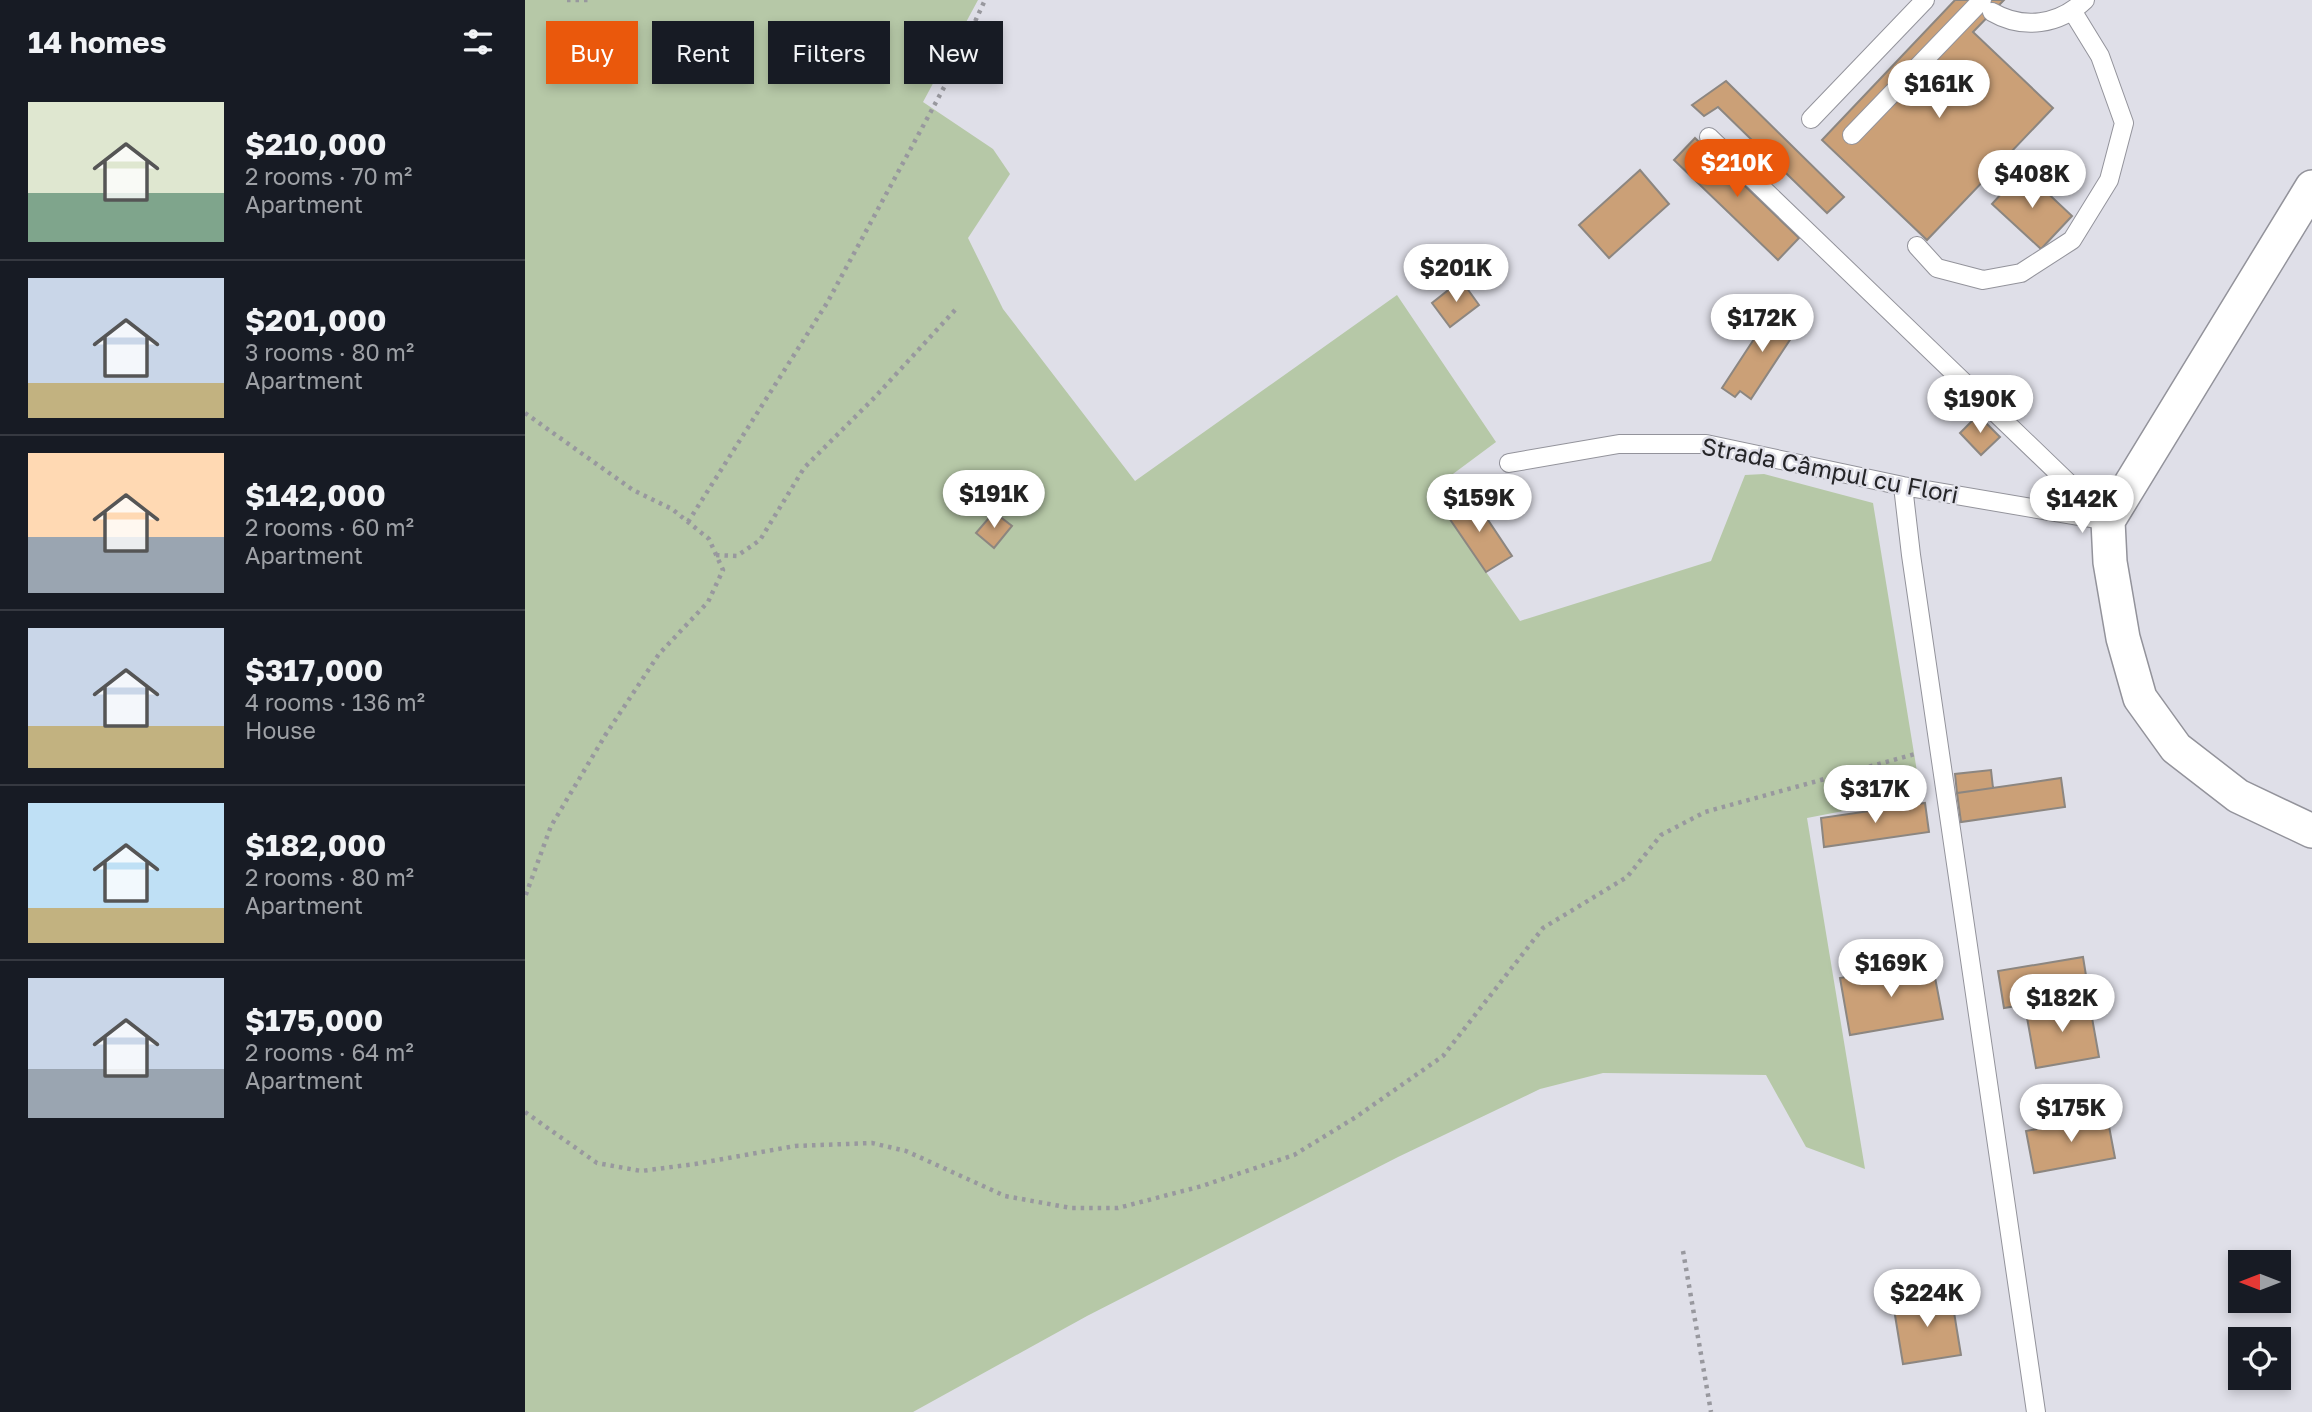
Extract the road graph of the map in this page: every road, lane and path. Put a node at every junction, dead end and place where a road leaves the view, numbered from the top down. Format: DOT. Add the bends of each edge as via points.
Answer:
graph roads {
  1 [pos="567,0"];
  2 [pos="589,0"];
  3 [pos="985,0"];
  4 [pos="1925,0"];
  5 [pos="1987,6"];
  6 [pos="2079,6"];
  7 [pos="1811,119"];
  8 [pos="1851,135"];
  9 [pos="1709,137"];
  10 [pos="2312,187"];
  11 [pos="1917,246"];
  12 [pos="956,309"];
  13 [pos="525,413"];
  14 [pos="1509,463"];
  15 [pos="1903,486"];
  16 [pos="2108,521"];
  17 [pos="688,522"];
  18 [pos="716,555"];
  19 [pos="1939,747"];
  20 [pos="2312,831"];
  21 [pos="525,897"];
  22 [pos="525,1112"];
  23 [pos="1683,1251"];
  24 [pos="1711,1412"];
  25 [pos="2036,1412"];
  1 -- 2 [label="path"];
  3 -- 17 [label="path" via="948,80 827,303"];
  4 -- 7 [label="lane"];
  5 -- 6 [label="lane" via="2008,21 2047,22"];
  5 -- 8 [label="lane"];
  6 -- 11 [label="lane" via="2124,123 2109,180 2072,240 2021,273 1983,280 1937,268"];
  9 -- 16 [label="lane"];
  10 -- 16 [label="street"];
  12 -- 18 [label="path" via="804,468 760,540 737,556"];
  13 -- 17 [label="path" via="633,490"];
  14 -- 15 [label="lane, Strada Câmpul cu Flori" via="1619,444 1706,444"];
  15 -- 16 [label="lane, Strada Câmpul cu Flori"];
  15 -- 19 [label="lane"];
  16 -- 20 [label="street" via="2121,626 2140,698 2176,748 2238,796"];
  17 -- 18 [label="path" via="709,539"];
  18 -- 21 [label="path" via="723,570 708,602 659,654 605,734 551,826"];
  19 -- 22 [label="path" via="1705,812 1661,835 1627,877 1543,928 1443,1055 1356,1117 1294,1155 1118,1208 1072,1208 1005,1196 906,1151 872,1143 795,1146 641,1171 597,1163"];
  19 -- 25 [label="lane"];
  23 -- 24 [label="path"];
}
